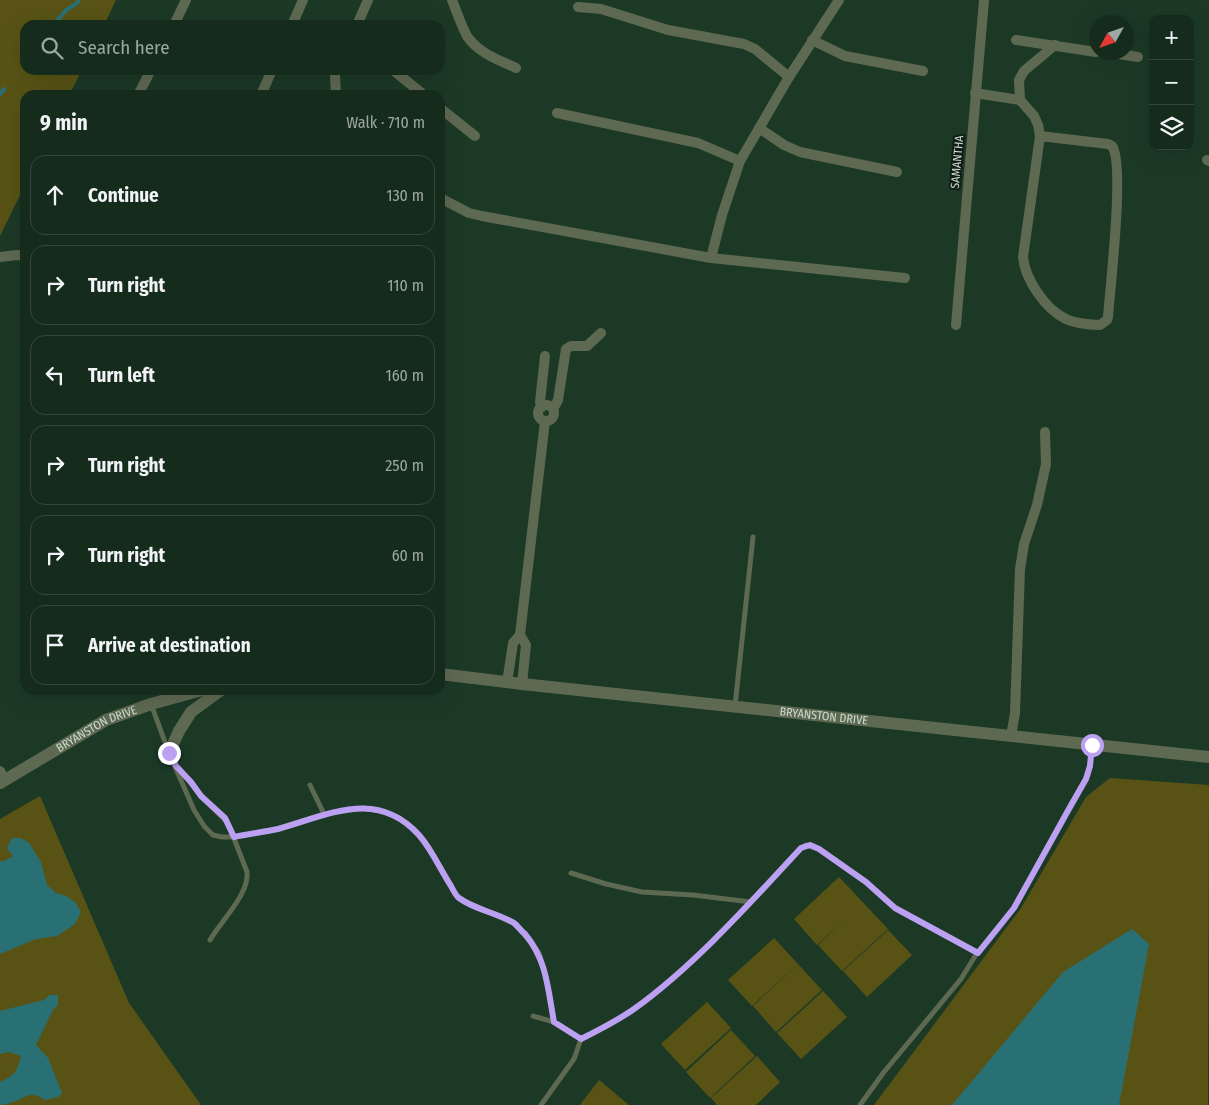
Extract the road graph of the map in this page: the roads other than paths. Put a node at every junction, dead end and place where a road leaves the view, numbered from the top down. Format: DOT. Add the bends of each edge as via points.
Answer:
graph roads {
  1 [pos="186,0"];
  2 [pos="303,0"];
  3 [pos="368,0"];
  4 [pos="452,0"];
  5 [pos="839,0"];
  6 [pos="984,0"];
  7 [pos="578,7"];
  8 [pos="176,20"];
  9 [pos="294,20"];
  10 [pos="360,20"];
  11 [pos="812,40"];
  12 [pos="1016,40"];
  13 [pos="1055,45"];
  14 [pos="1089,51"];
  15 [pos="1134,56"];
  16 [pos="1138,57"];
  17 [pos="516,68"];
  18 [pos="922,70"];
  19 [pos="148,75"];
  20 [pos="270,75"];
  21 [pos="335,75"];
  22 [pos="399,75"];
  23 [pos="789,77"];
  24 [pos="141,90"];
  25 [pos="263,90"];
  26 [pos="335,90"];
  27 [pos="418,90"];
  28 [pos="975,93"];
  29 [pos="1020,100"];
  30 [pos="445,112"];
  31 [pos="558,113"];
  32 [pos="759,128"];
  33 [pos="475,136"];
  34 [pos="1040,136"];
  35 [pos="740,161"];
  36 [pos="897,172"];
  37 [pos="445,201"];
  38 [pos="20,255"];
  39 [pos="0,257"];
  40 [pos="711,258"];
  41 [pos="904,278"];
  42 [pos="956,326"];
  43 [pos="601,333"];
  44 [pos="545,356"];
  45 [pos="542,406"];
  46 [pos="552,409"];
  47 [pos="545,421"];
  48 [pos="1045,432"];
  49 [pos="752,537"];
  50 [pos="520,635"];
  51 [pos="445,675"];
  52 [pos="507,682"];
  53 [pos="522,684"];
  54 [pos="184,695"];
  55 [pos="214,695"];
  56 [pos="151,704"];
  57 [pos="735,707"];
  58 [pos="1011,736"];
  59 [pos="1092,745"];
  60 [pos="169,753"];
  61 [pos="1209,757"];
  62 [pos="176,766"];
  63 [pos="2,778"];
  64 [pos="310,785"];
  65 [pos="324,814"];
  66 [pos="234,837"];
  67 [pos="571,873"];
  68 [pos="751,902"];
  69 [pos="210,940"];
  70 [pos="978,953"];
  71 [pos="533,1016"];
  72 [pos="554,1022"];
  73 [pos="581,1039"];
  74 [pos="541,1105"];
  75 [pos="860,1105"];
  1 -- 8 [label="street"];
  2 -- 9 [label="street"];
  3 -- 10 [label="street"];
  4 -- 17 [label="street" via="472,42 487,54"];
  5 -- 11 [label="street"];
  6 -- 28 [label="street, SAMANTHA"];
  7 -- 23 [label="street" via="601,9 668,30 744,44"];
  11 -- 18 [label="street" via="845,56"];
  11 -- 23 [label="street"];
  12 -- 13 [label="street"];
  13 -- 14 [label="street"];
  13 -- 29 [label="street" via="1024,71 1019,80"];
  15 -- 16 [label="street"];
  19 -- 24 [label="street"];
  20 -- 25 [label="street"];
  21 -- 26 [label="street"];
  22 -- 27 [label="street"];
  23 -- 32 [label="street"];
  28 -- 29 [label="street"];
  28 -- 42 [label="street, SAMANTHA"];
  29 -- 34 [label="street" via="1034,116"];
  30 -- 33 [label="street"];
  31 -- 35 [label="street" via="698,144"];
  32 -- 35 [label="street"];
  32 -- 36 [label="street" via="800,152"];
  34 -- 34 [label="street" via="1023,257 1026,274 1055,312 1067,320 1100,325 1108,317 1117,195 1116,154 1108,144"];
  35 -- 40 [label="street"];
  37 -- 40 [label="street" via="482,216"];
  38 -- 39 [label="street"];
  40 -- 41 [label="street"];
  43 -- 46 [label="street" via="586,346 566,349 558,400"];
  44 -- 45 [label="street"];
  45 -- 46 [label="street"];
  45 -- 47 [label="street" via="538,414"];
  46 -- 47 [label="street" via="553,418"];
  47 -- 50 [label="street"];
  48 -- 58 [label="street" via="1046,464 1020,569 1015,713"];
  49 -- 57 [label="lane"];
  50 -- 52 [label="street" via="512,643"];
  50 -- 53 [label="street" via="526,645"];
  51 -- 52 [label="street, BRYANSTON DRIVE"];
  52 -- 53 [label="street, BRYANSTON DRIVE"];
  53 -- 57 [label="street, BRYANSTON DRIVE"];
  54 -- 56 [label="street, BRYANSTON DRIVE"];
  55 -- 60 [label="street" via="191,712"];
  56 -- 60 [label="lane"];
  56 -- 63 [label="street, BRYANSTON DRIVE" via="106,720"];
  57 -- 58 [label="street, BRYANSTON DRIVE"];
  58 -- 59 [label="street, BRYANSTON DRIVE"];
  59 -- 61 [label="street, BRYANSTON DRIVE"];
  59 -- 70 [label="lane" via="1086,779 1014,908"];
  60 -- 62 [label="lane"];
  62 -- 66 [label="lane" via="225,818"];
  62 -- 66 [label="lane" via="204,826 217,837"];
  64 -- 65 [label="lane"];
  65 -- 66 [label="lane" via="277,829"];
  65 -- 72 [label="lane" via="374,808 398,817 410,826 428,846 458,898 515,924 539,953"];
  66 -- 69 [label="lane" via="248,878 234,906"];
  67 -- 68 [label="lane" via="642,892"];
  68 -- 70 [label="lane" via="801,848 810,845 866,882 895,908"];
  68 -- 73 [label="lane" via="650,996 618,1019"];
  70 -- 75 [label="lane" via="961,979"];
  71 -- 72 [label="lane"];
  72 -- 73 [label="lane"];
  73 -- 74 [label="lane" via="574,1059"];
}
